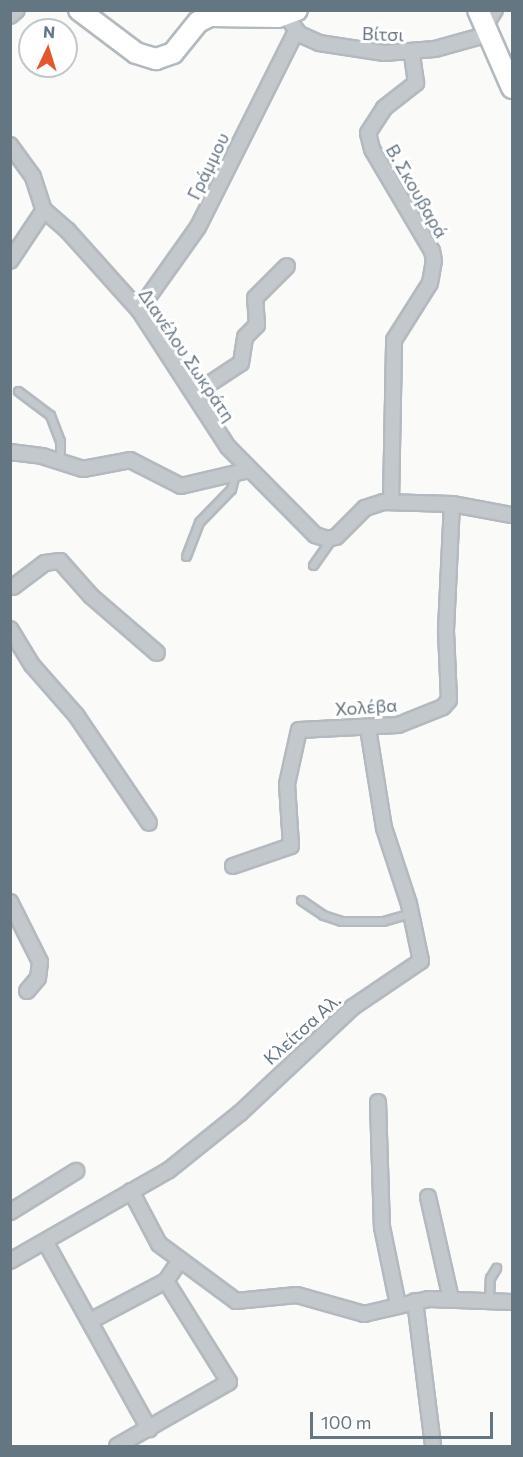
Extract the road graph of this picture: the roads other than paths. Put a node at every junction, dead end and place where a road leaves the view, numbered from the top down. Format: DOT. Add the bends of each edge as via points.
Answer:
graph roads {
  1 [pos="17,10"];
  2 [pos="80,10"];
  3 [pos="214,12"];
  4 [pos="10,16"];
  5 [pos="294,19"];
  6 [pos="487,20"];
  7 [pos="412,53"];
  8 [pos="513,88"];
  9 [pos="10,145"];
  10 [pos="44,210"];
  11 [pos="10,261"];
  12 [pos="287,266"];
  13 [pos="139,310"];
  14 [pos="18,391"];
  15 [pos="194,394"];
  16 [pos="10,452"];
  17 [pos="60,462"];
  18 [pos="249,470"];
  19 [pos="235,474"];
  20 [pos="391,502"];
  21 [pos="452,504"];
  22 [pos="513,515"];
  23 [pos="332,538"];
  24 [pos="186,556"];
  25 [pos="313,565"];
  26 [pos="11,588"];
  27 [pos="10,629"];
  28 [pos="157,653"];
  29 [pos="368,728"];
  30 [pos="148,823"];
  31 [pos="233,866"];
  32 [pos="301,900"];
  33 [pos="10,902"];
  34 [pos="411,913"];
  35 [pos="27,991"];
  36 [pos="378,1102"];
  37 [pos="76,1171"];
  38 [pos="130,1191"];
  39 [pos="428,1197"];
  40 [pos="10,1212"];
  41 [pos="46,1243"];
  42 [pos="10,1261"];
  43 [pos="179,1262"];
  44 [pos="496,1268"];
  45 [pos="166,1281"];
  46 [pos="451,1299"];
  47 [pos="415,1301"];
  48 [pos="489,1301"];
  49 [pos="513,1302"];
  50 [pos="398,1305"];
  51 [pos="90,1321"];
  52 [pos="149,1429"];
  53 [pos="117,1446"];
  54 [pos="433,1446"];
  1 -- 4 [label="street"];
  2 -- 3 [label="main road" via="136,52 156,59 170,55 198,22"];
  3 -- 5 [label="main road"];
  5 -- 7 [label="street, Βίτσι" via="340,49"];
  5 -- 13 [label="street, Γράμμου" via="198,227"];
  6 -- 7 [label="street, Βίτσι"];
  6 -- 8 [label="main road"];
  7 -- 20 [label="street, Β. Σκουβαρά" via="416,83 384,108 368,133 372,149 432,251 434,261 430,283 394,340"];
  9 -- 10 [label="street" via="33,177"];
  10 -- 11 [label="street"];
  10 -- 13 [label="street, Διανέλου Σωκράτη"];
  12 -- 15 [label="street" via="255,298 257,325 245,338 241,363"];
  13 -- 15 [label="street, Διανέλου Σωκράτη"];
  14 -- 17 [label="lane" via="51,415 59,434"];
  15 -- 18 [label="street, Διανέλου Σωκράτη" via="221,437"];
  16 -- 17 [label="street"];
  17 -- 19 [label="street" via="83,468 130,460 181,486"];
  18 -- 19 [label="street"];
  18 -- 23 [label="street, Διανέλου Σωκράτη" via="315,534"];
  19 -- 24 [label="lane" via="231,489 199,522"];
  20 -- 21 [label="street"];
  20 -- 23 [label="street" via="365,508"];
  21 -- 22 [label="street"];
  21 -- 29 [label="street, Χολέβα" via="446,630 452,682 449,700 404,723"];
  23 -- 25 [label="lane"];
  26 -- 28 [label="street" via="45,562 60,561 91,596"];
  27 -- 30 [label="street" via="32,665 75,715"];
  29 -- 31 [label="street, Χολέβα" via="297,731 287,784 291,846"];
  29 -- 34 [label="street, Κλείτσα Αλ." via="384,828"];
  32 -- 34 [label="lane" via="323,915 341,921 383,921"];
  33 -- 35 [label="street" via="40,962 38,978"];
  34 -- 38 [label="street, Κλείτσα Αλ." via="421,961 353,1007 196,1150"];
  36 -- 50 [label="street" via="382,1227"];
  37 -- 40 [label="street"];
  38 -- 41 [label="street, Κλείτσα Αλ."];
  38 -- 43 [label="street" via="155,1239"];
  39 -- 46 [label="street"];
  41 -- 42 [label="street, Κλείτσα Αλ."];
  41 -- 51 [label="street"];
  43 -- 45 [label="street"];
  43 -- 50 [label="street" via="238,1302 297,1295 364,1314"];
  44 -- 48 [label="lane" via="490,1278"];
  45 -- 51 [label="street"];
  45 -- 52 [label="street" via="229,1382"];
  46 -- 47 [label="street"];
  46 -- 48 [label="street"];
  47 -- 50 [label="street"];
  47 -- 54 [label="street"];
  48 -- 49 [label="street"];
  51 -- 52 [label="street"];
  52 -- 53 [label="street"];
}
